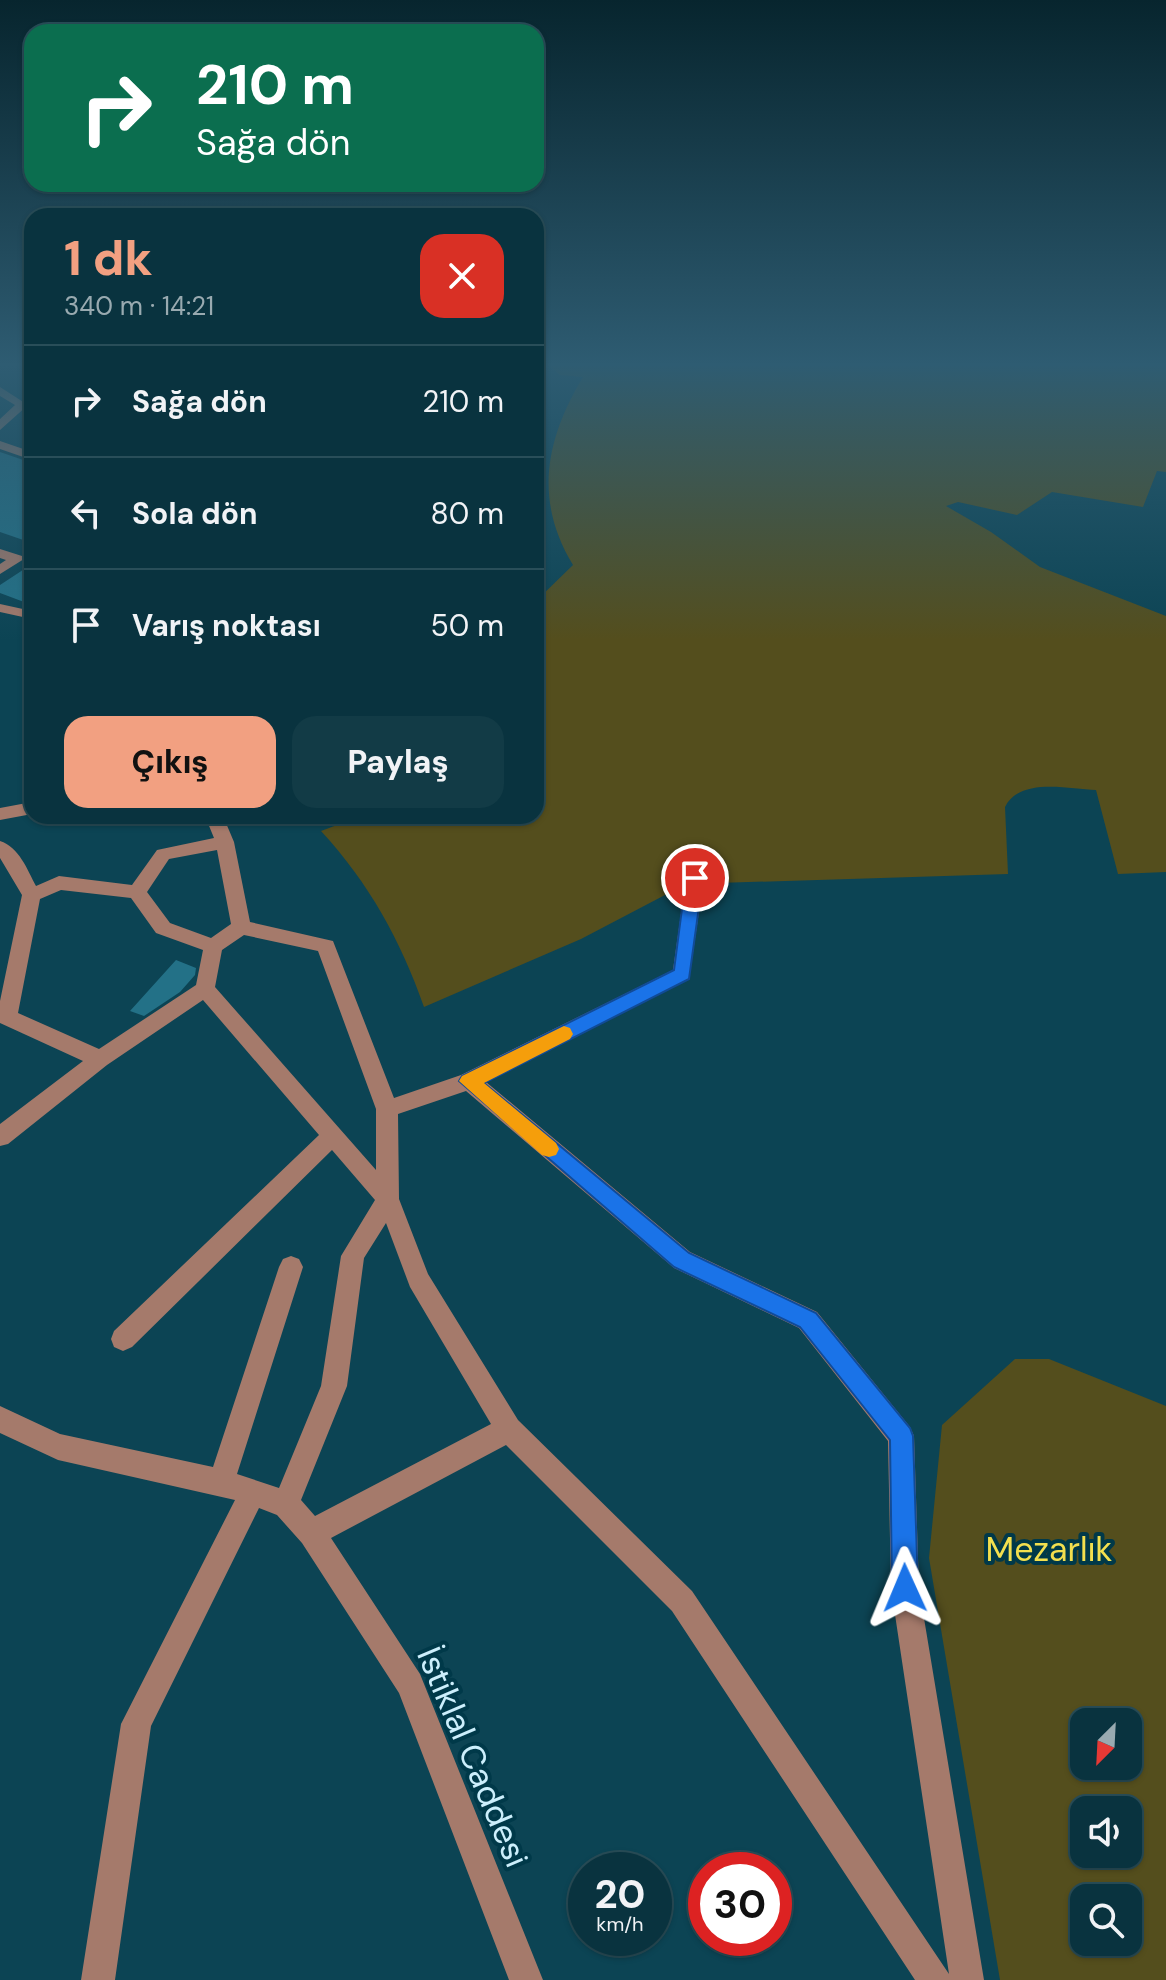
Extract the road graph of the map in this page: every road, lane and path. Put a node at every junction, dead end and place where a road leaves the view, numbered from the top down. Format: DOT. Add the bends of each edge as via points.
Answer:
graph roads {
  1 [pos="0,553"];
  2 [pos="0,570"];
  3 [pos="0,608"];
  4 [pos="24,613"];
  5 [pos="24,810"];
  6 [pos="0,814"];
  7 [pos="217,824"];
  8 [pos="225,842"];
  9 [pos="0,847"];
  10 [pos="695,878"];
  11 [pos="137,892"];
  12 [pos="31,895"];
  13 [pos="241,927"];
  14 [pos="213,946"];
  15 [pos="205,989"];
  16 [pos="100,1059"];
  17 [pos="469,1081"];
  18 [pos="387,1109"];
  19 [pos="334,1134"];
  20 [pos="0,1137"];
  21 [pos="388,1199"];
  22 [pos="291,1267"];
  23 [pos="123,1339"];
  24 [pos="0,1419"];
  25 [pos="509,1429"];
  26 [pos="221,1482"];
  27 [pos="253,1492"];
  28 [pos="286,1504"];
  29 [pos="312,1533"];
  30 [pos="98,1980"];
  31 [pos="526,1980"];
  32 [pos="935,1980"];
  33 [pos="967,1980"];
  1 -- 2 [label="street" via="17,559"];
  3 -- 4 [label="street"];
  5 -- 6 [label="street"];
  7 -- 8 [label="street"];
  8 -- 11 [label="street" via="163,854"];
  8 -- 13 [label="street"];
  9 -- 12 [label="street"];
  10 -- 17 [label="street" via="682,974"];
  11 -- 12 [label="street" via="59,883"];
  11 -- 14 [label="street" via="163,928"];
  12 -- 16 [label="street" via="7,1017"];
  13 -- 14 [label="street"];
  13 -- 18 [label="street" via="326,946"];
  14 -- 15 [label="street"];
  15 -- 16 [label="street"];
  15 -- 19 [label="street"];
  16 -- 20 [label="street"];
  17 -- 18 [label="street"];
  17 -- 33 [label="street" via="682,1260 808,1320 901,1436 905,1588"];
  18 -- 21 [label="street"];
  19 -- 21 [label="street"];
  19 -- 23 [label="street"];
  21 -- 25 [label="street" via="418,1279"];
  21 -- 28 [label="street" via="353,1256 334,1386"];
  22 -- 26 [label="street"];
  24 -- 26 [label="street, İstiklal Caddesi" via="58,1447"];
  25 -- 29 [label="street"];
  25 -- 32 [label="street" via="682,1601"];
  26 -- 27 [label="street, İstiklal Caddesi"];
  27 -- 28 [label="street, İstiklal Caddesi"];
  27 -- 30 [label="street" via="136,1724"];
  28 -- 29 [label="street, İstiklal Caddesi"];
  29 -- 31 [label="street, İstiklal Caddesi" via="410,1684"];
}
